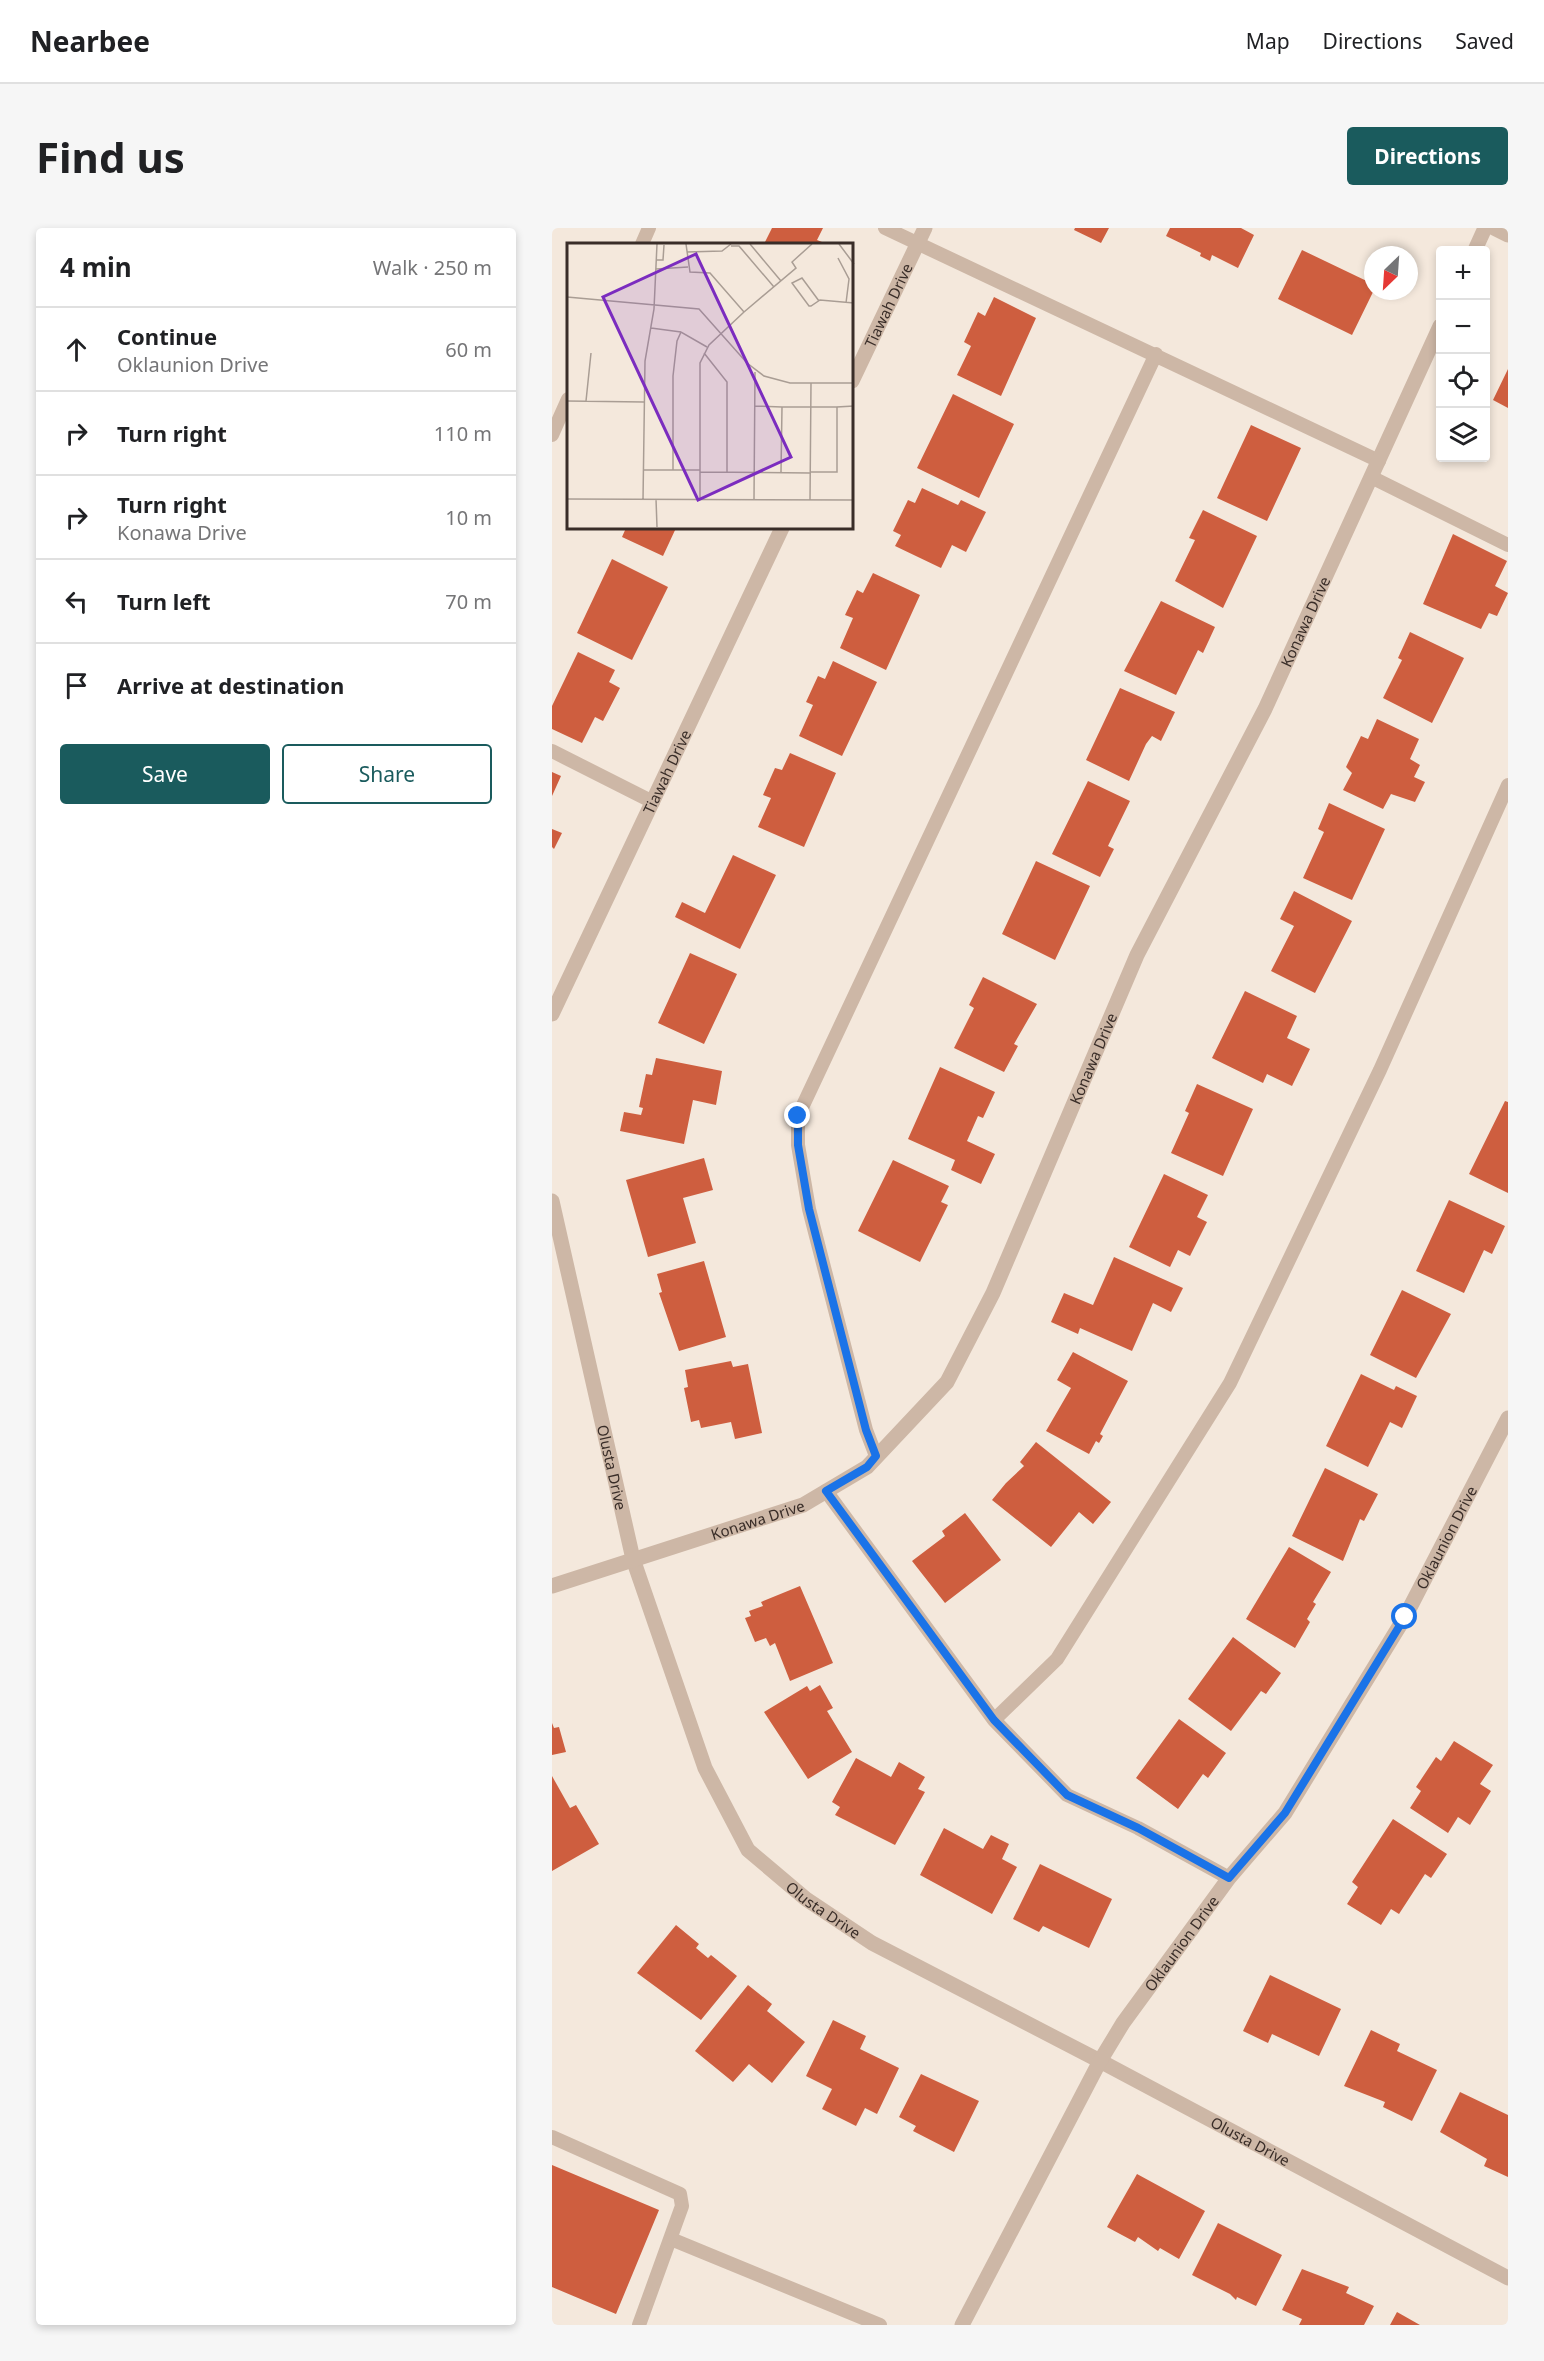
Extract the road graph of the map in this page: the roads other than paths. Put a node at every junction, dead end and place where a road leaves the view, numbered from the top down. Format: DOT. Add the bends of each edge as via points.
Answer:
graph roads {
  1 [pos="650,228"];
  2 [pos="885,228"];
  3 [pos="925,228"];
  4 [pos="1485,228"];
  5 [pos="1494,228"];
  6 [pos="1508,235"];
  7 [pos="642,243"];
  8 [pos="917,243"];
  9 [pos="1477,246"];
  10 [pos="1436,335"];
  11 [pos="1156,354"];
  12 [pos="854,377"];
  13 [pos="567,401"];
  14 [pos="552,435"];
  15 [pos="1379,461"];
  16 [pos="1371,477"];
  17 [pos="781,530"];
  18 [pos="1508,544"];
  19 [pos="552,751"];
  20 [pos="1508,785"];
  21 [pos="653,801"];
  22 [pos="552,1014"];
  23 [pos="552,1201"];
  24 [pos="1508,1418"];
  25 [pos="876,1456"];
  26 [pos="826,1491"];
  27 [pos="633,1559"];
  28 [pos="552,1586"];
  29 [pos="994,1720"];
  30 [pos="1229,1878"];
  31 [pos="1100,2061"];
  32 [pos="552,2137"];
  33 [pos="671,2238"];
  34 [pos="1508,2278"];
  35 [pos="639,2325"];
  36 [pos="880,2325"];
  37 [pos="962,2325"];
  1 -- 7 [label="lane"];
  2 -- 8 [label="lane"];
  3 -- 8 [label="street, Tiawah Drive"];
  4 -- 9 [label="street"];
  5 -- 6 [label="street"];
  8 -- 11 [label="lane"];
  8 -- 12 [label="street, Tiawah Drive"];
  10 -- 15 [label="street, Konawa Drive"];
  11 -- 15 [label="lane"];
  11 -- 25 [label="lane" via="798,1116 798,1145 809,1209"];
  13 -- 14 [label="lane"];
  15 -- 16 [label="street, Konawa Drive"];
  16 -- 18 [label="lane"];
  16 -- 25 [label="street, Konawa Drive" via="1265,709 1137,955 993,1293 947,1382"];
  17 -- 21 [label="street, Tiawah Drive"];
  19 -- 21 [label="lane"];
  20 -- 29 [label="lane" via="1380,1070 1230,1383 1057,1659"];
  21 -- 22 [label="street, Tiawah Drive"];
  23 -- 27 [label="street, Olusta Drive"];
  24 -- 30 [label="street, Oklaunion Drive" via="1399,1626 1285,1813"];
  25 -- 26 [label="street, Konawa Drive" via="867,1467"];
  26 -- 27 [label="street, Konawa Drive" via="803,1505"];
  26 -- 29 [label="lane"];
  27 -- 28 [label="street, Konawa Drive"];
  27 -- 31 [label="street, Olusta Drive" via="705,1768 748,1850 806,1899 872,1943"];
  29 -- 30 [label="lane" via="1067,1795 1138,1828"];
  30 -- 31 [label="street, Oklaunion Drive" via="1123,2023"];
  31 -- 34 [label="street, Olusta Drive"];
  31 -- 37 [label="street, Oklaunion Drive"];
  32 -- 33 [label="lane" via="680,2194 682,2206"];
  33 -- 35 [label="lane"];
  33 -- 36 [label="lane"];
}
